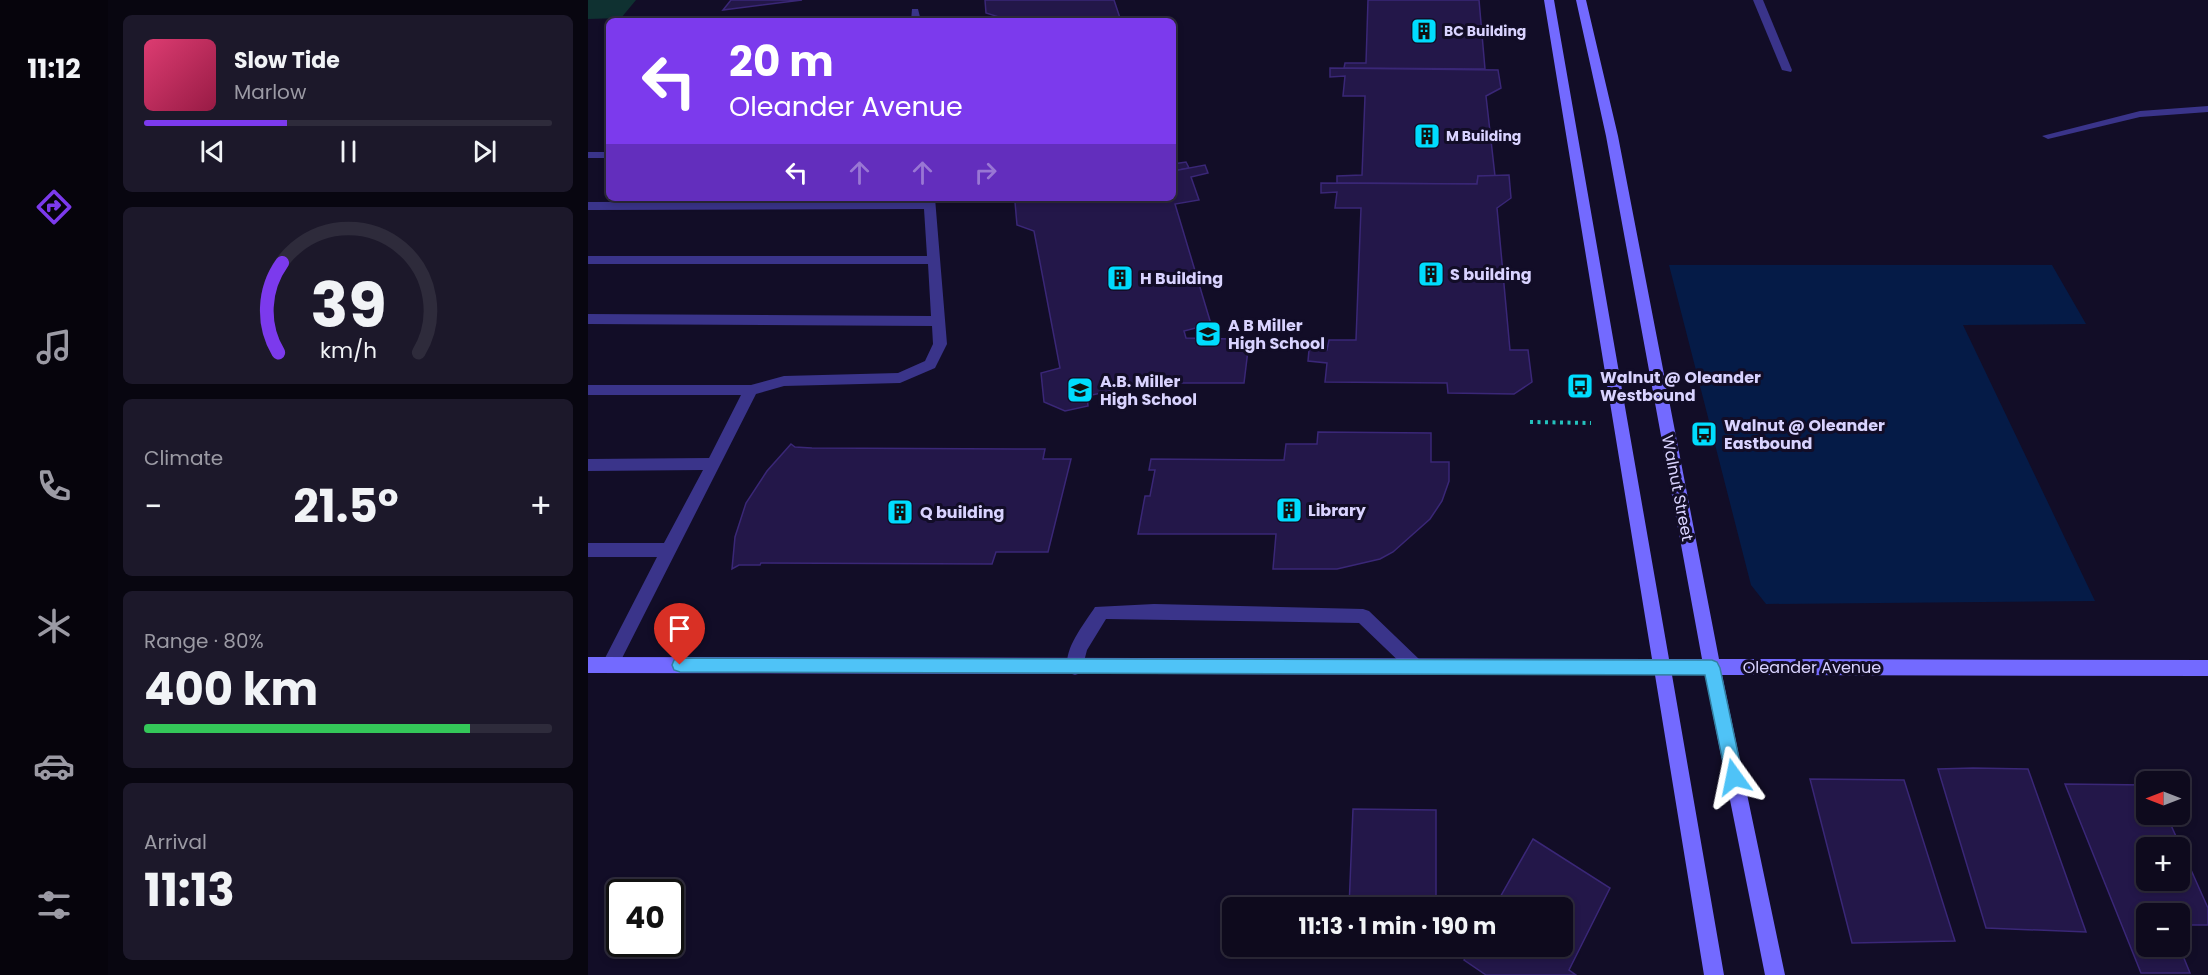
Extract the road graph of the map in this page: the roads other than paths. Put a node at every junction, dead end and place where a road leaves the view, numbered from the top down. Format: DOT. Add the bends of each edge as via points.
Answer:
graph roads {
  1 [pos="1549,0"];
  2 [pos="1581,0"];
  3 [pos="1758,0"];
  4 [pos="1787,70"];
  5 [pos="2208,109"];
  6 [pos="2048,136"];
  7 [pos="606,155"];
  8 [pos="588,156"];
  9 [pos="929,202"];
  10 [pos="588,206"];
  11 [pos="588,260"];
  12 [pos="932,260"];
  13 [pos="588,320"];
  14 [pos="939,321"];
  15 [pos="588,390"];
  16 [pos="751,390"];
  17 [pos="712,464"];
  18 [pos="588,465"];
  19 [pos="588,550"];
  20 [pos="668,550"];
  21 [pos="588,665"];
  22 [pos="610,665"];
  23 [pos="1415,666"];
  24 [pos="1075,668"];
  25 [pos="1660,668"];
  26 [pos="1712,668"];
  27 [pos="2208,668"];
  28 [pos="1714,975"];
  29 [pos="1775,975"];
  1 -- 25 [label="street"];
  2 -- 26 [label="street, Walnut Street" via="1612,136"];
  3 -- 4 [label="street"];
  5 -- 6 [label="street" via="2140,114"];
  7 -- 8 [label="street"];
  9 -- 10 [label="street"];
  9 -- 12 [label="street"];
  11 -- 12 [label="street"];
  12 -- 14 [label="street"];
  13 -- 14 [label="street"];
  14 -- 16 [label="street" via="940,344 930,364 900,378 784,381"];
  15 -- 16 [label="street"];
  16 -- 17 [label="street"];
  17 -- 18 [label="street"];
  17 -- 20 [label="street"];
  19 -- 20 [label="street"];
  20 -- 22 [label="street"];
  21 -- 22 [label="street, Oleander Avenue"];
  22 -- 24 [label="street, Oleander Avenue"];
  23 -- 24 [label="street, Oleander Avenue"];
  23 -- 24 [label="street" via="1363,616 1154,611 1101,612 1080,648"];
  23 -- 25 [label="street, Oleander Avenue"];
  25 -- 26 [label="street, Oleander Avenue"];
  25 -- 28 [label="street"];
  26 -- 27 [label="street, Oleander Avenue"];
  26 -- 29 [label="street, Walnut Street"];
}
